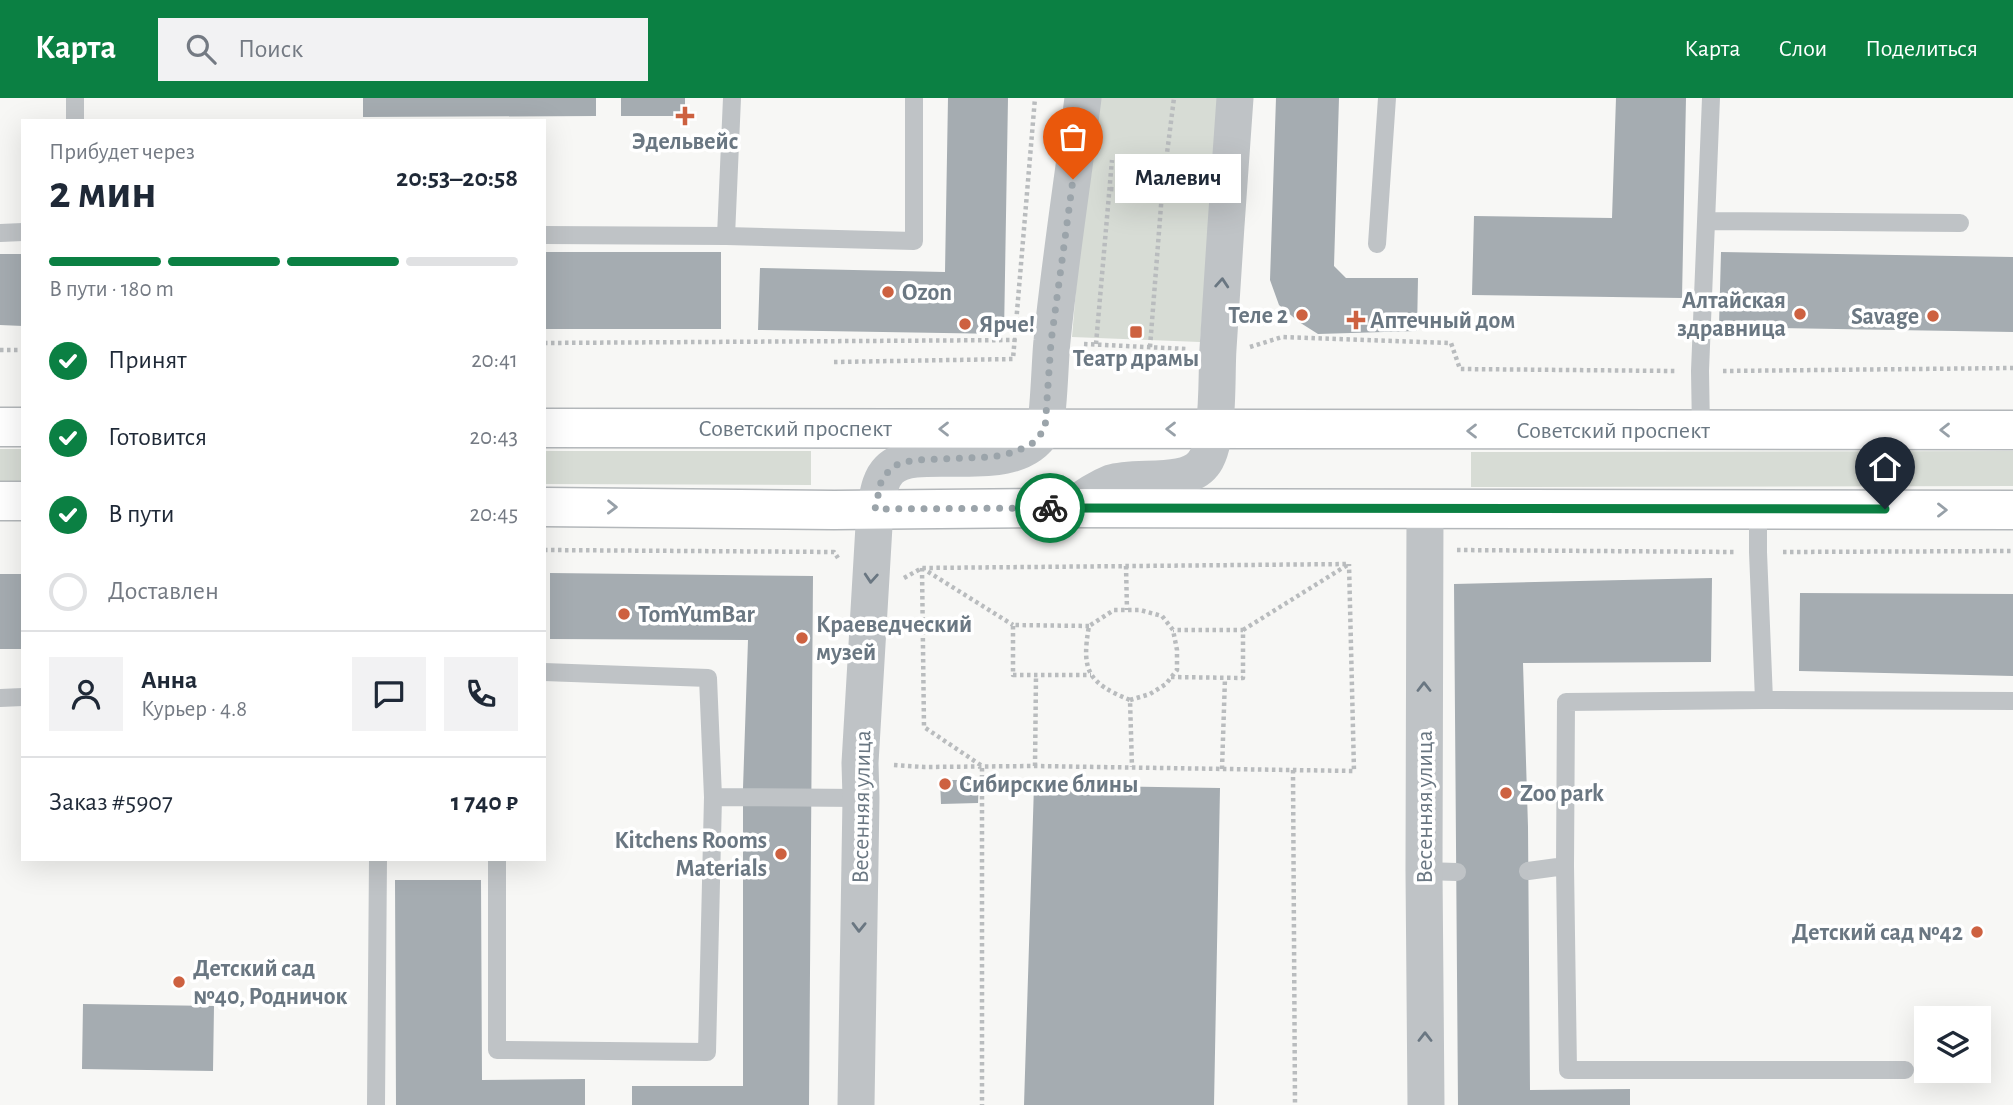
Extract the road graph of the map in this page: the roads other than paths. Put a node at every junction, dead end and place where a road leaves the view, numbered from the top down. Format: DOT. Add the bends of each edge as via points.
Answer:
graph roads {
  1 [pos="75,98"];
  2 [pos="732,98"];
  3 [pos="914,98"];
  4 [pos="1083,98"];
  5 [pos="1235,98"];
  6 [pos="1387,98"];
  7 [pos="1711,98"];
  8 [pos="75,119"];
  9 [pos="1707,220"];
  10 [pos="1960,223"];
  11 [pos="21,232"];
  12 [pos="0,233"];
  13 [pos="546,235"];
  14 [pos="726,236"];
  15 [pos="1377,244"];
  16 [pos="0,427"];
  17 [pos="21,427"];
  18 [pos="546,428"];
  19 [pos="1045,429"];
  20 [pos="1214,429"];
  21 [pos="1701,430"];
  22 [pos="2013,430"];
  23 [pos="0,501"];
  24 [pos="21,501"];
  25 [pos="546,506"];
  26 [pos="1070,508"];
  27 [pos="875,509"];
  28 [pos="1424,509"];
  29 [pos="1758,509"];
  30 [pos="2013,510"];
  31 [pos="546,672"];
  32 [pos="21,697"];
  33 [pos="0,698"];
  34 [pos="1764,699"];
  35 [pos="2013,701"];
  36 [pos="860,781"];
  37 [pos="713,797"];
  38 [pos="378,861"];
  39 [pos="497,861"];
  40 [pos="1565,866"];
  41 [pos="1528,871"];
  42 [pos="1905,1070"];
  43 [pos="376,1105"];
  44 [pos="856,1105"];
  45 [pos="1426,1105"];
  1 -- 8 [label="lane"];
  2 -- 14 [label="lane"];
  3 -- 14 [label="lane" via="914,241"];
  4 -- 19 [label="street" via="1051,342"];
  20 -- 5 [label="street, one-way"];
  6 -- 15 [label="lane"];
  7 -- 9 [label="lane"];
  9 -- 10 [label="lane"];
  9 -- 21 [label="lane"];
  11 -- 12 [label="lane"];
  13 -- 14 [label="lane"];
  16 -- 17 [label="main road"];
  19 -- 18 [label="main road, Советский проспект, one-way"];
  20 -- 19 [label="main road, Советский проспект, one-way"];
  19 -- 27 [label="street, Советский проспект" via="1033,443 1015,452 900,463 881,482"];
  21 -- 20 [label="main road, Советский проспект, one-way"];
  20 -- 26 [label="street" via="1203,465 1190,474 1113,482"];
  22 -- 21 [label="main road, Советский проспект, one-way"];
  23 -- 24 [label="main road"];
  25 -- 27 [label="main road, one-way"];
  26 -- 27 [label="main road"];
  26 -- 28 [label="main road"];
  27 -- 36 [label="street, Весенняя улица, one-way"];
  28 -- 29 [label="main road"];
  45 -- 28 [label="street, Весенняя улица, one-way" via="1440,872"];
  29 -- 30 [label="main road, one-way"];
  29 -- 34 [label="lane"];
  31 -- 37 [label="lane" via="708,678"];
  32 -- 33 [label="lane"];
  34 -- 35 [label="lane"];
  34 -- 40 [label="lane" via="1566,702"];
  36 -- 37 [label="lane"];
  36 -- 44 [label="street, Весенняя улица, one-way"];
  37 -- 39 [label="lane" via="707,1052 497,1050"];
  38 -- 43 [label="lane"];
  40 -- 41 [label="lane"];
  40 -- 42 [label="lane" via="1568,1070"];
}
